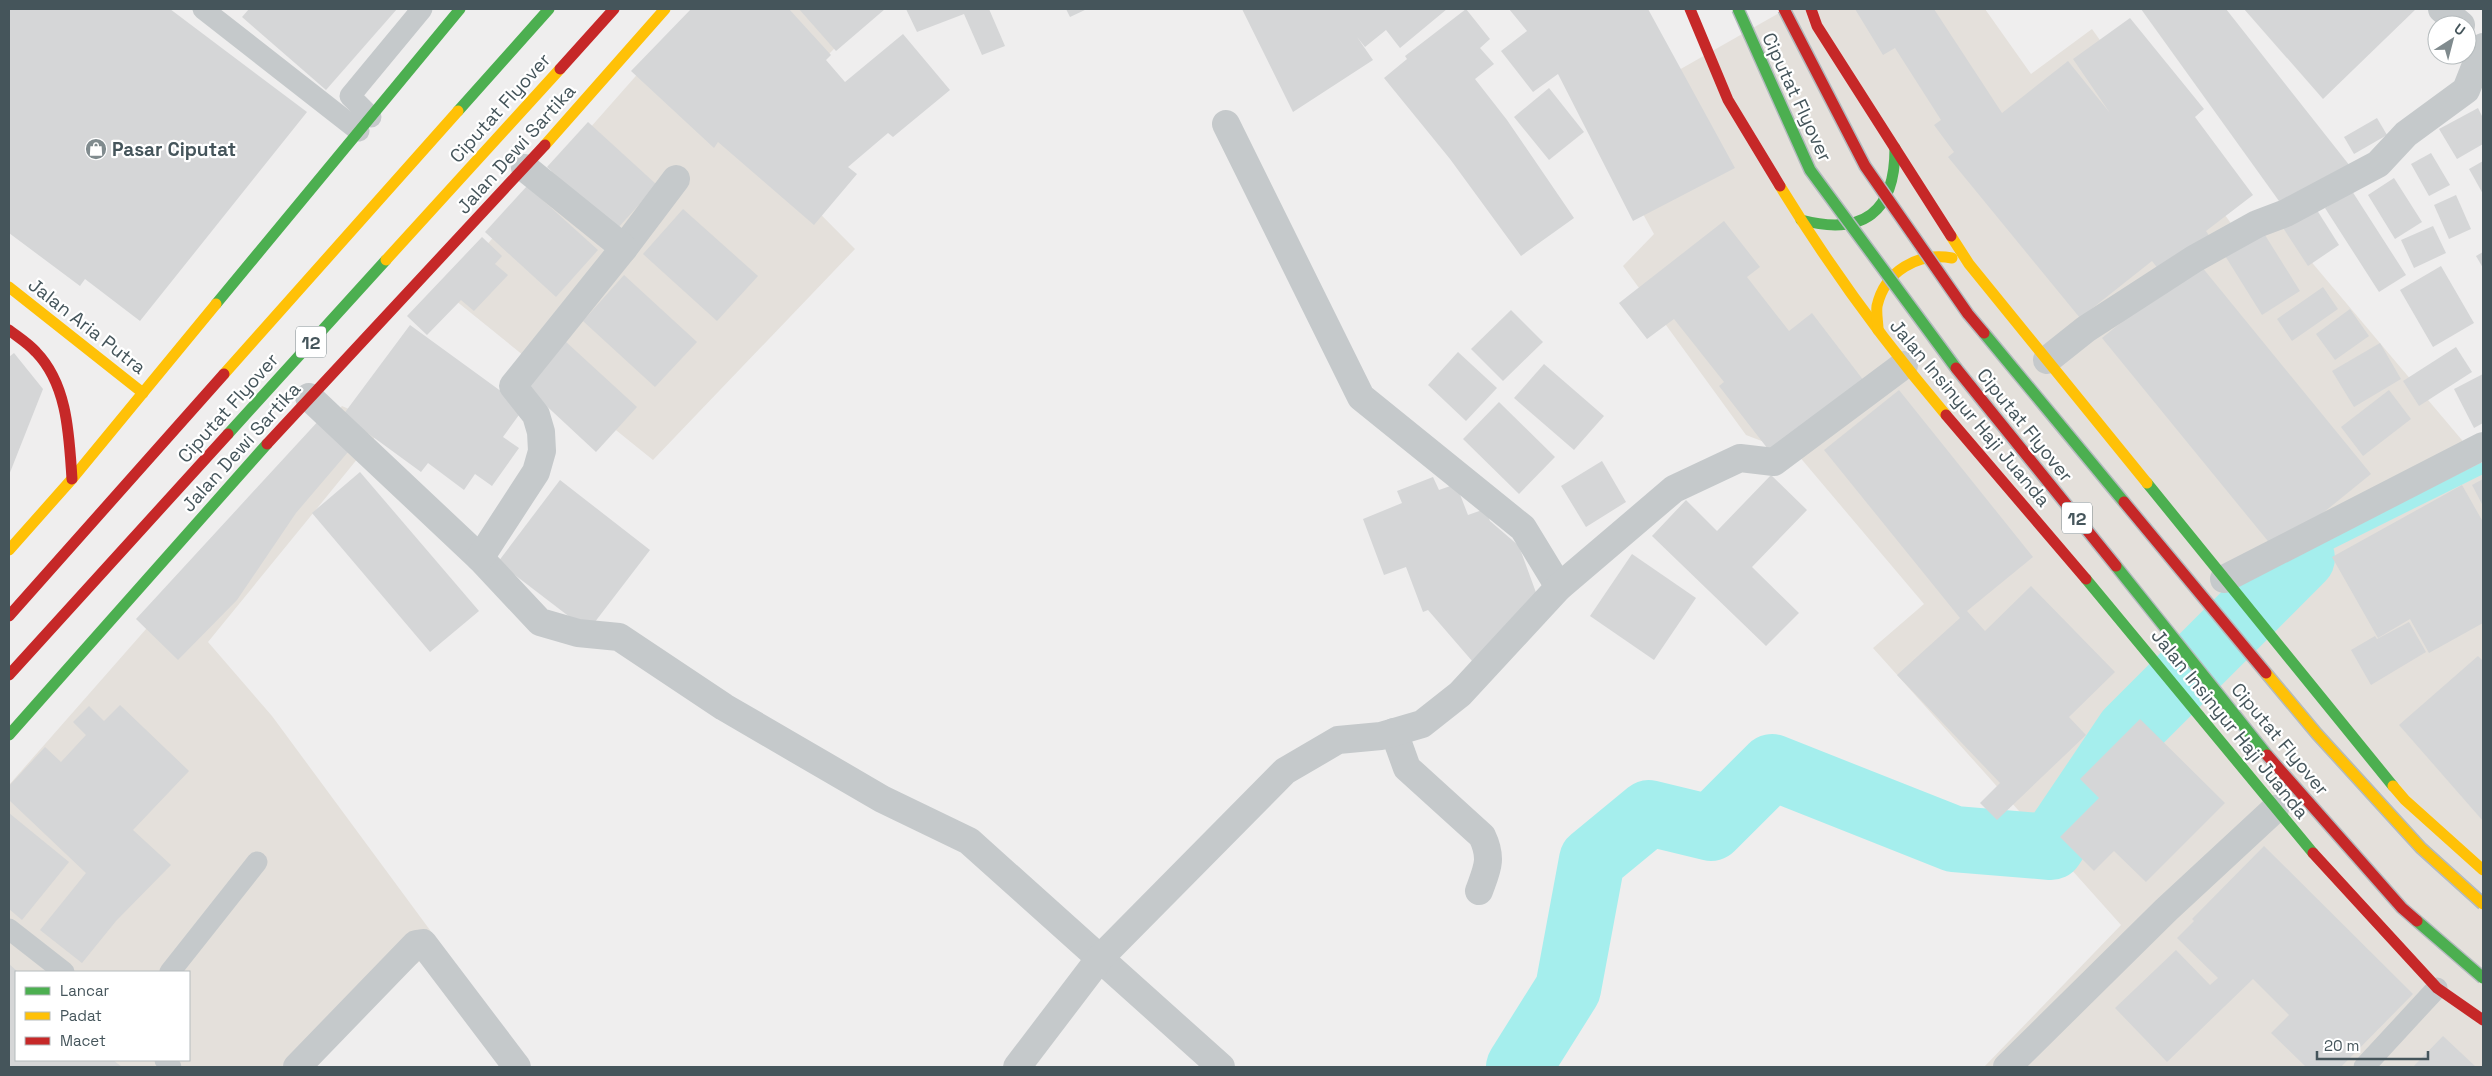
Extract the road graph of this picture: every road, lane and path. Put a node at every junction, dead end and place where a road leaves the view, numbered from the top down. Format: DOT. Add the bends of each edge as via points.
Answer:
graph roads {
  1 [pos="203,9"];
  2 [pos="422,9"];
  3 [pos="460,9"];
  4 [pos="549,9"];
  5 [pos="614,9"];
  6 [pos="665,9"];
  7 [pos="1690,9"];
  8 [pos="1738,9"];
  9 [pos="1784,9"];
  10 [pos="1811,9"];
  11 [pos="2483,46"];
  12 [pos="365,124"];
  13 [pos="1226,124"];
  14 [pos="1895,148"];
  15 [pos="524,168"];
  16 [pos="676,179"];
  17 [pos="1801,220"];
  18 [pos="624,248"];
  19 [pos="1969,264"];
  20 [pos="9,287"];
  21 [pos="9,330"];
  22 [pos="1878,330"];
  23 [pos="2046,360"];
  24 [pos="1904,365"];
  25 [pos="143,393"];
  26 [pos="308,397"];
  27 [pos="2483,446"];
  28 [pos="72,479"];
  29 [pos="9,550"];
  30 [pos="480,558"];
  31 [pos="2228,584"];
  32 [pos="1559,587"];
  33 [pos="9,616"];
  34 [pos="9,675"];
  35 [pos="1394,732"];
  36 [pos="9,734"];
  37 [pos="2275,809"];
  38 [pos="257,862"];
  39 [pos="2483,870"];
  40 [pos="1479,891"];
  41 [pos="2483,904"];
  42 [pos="9,929"];
  43 [pos="1100,958"];
  44 [pos="63,971"];
  45 [pos="171,971"];
  46 [pos="2483,978"];
  47 [pos="2437,988"];
  48 [pos="2483,1020"];
  49 [pos="296,1067"];
  50 [pos="516,1067"];
  51 [pos="1017,1067"];
  52 [pos="1222,1067"];
  53 [pos="2007,1067"];
  54 [pos="2364,1067"];
  1 -- 12 [label="lane"];
  2 -- 12 [label="lane" via="350,96"];
  3 -- 12 [label="main road"];
  4 -- 33 [label="main road, Ciputat Flyover / 12"];
  5 -- 34 [label="main road, Ciputat Flyover / 12"];
  6 -- 15 [label="main road, Jalan Dewi Sartika"];
  7 -- 17 [label="main road, Jalan Insinyur Haji Juanda" via="1728,100"];
  8 -- 46 [label="main road, Ciputat Flyover / 12, bridge" via="1810,170 1937,344 2278,768 2402,908"];
  9 -- 41 [label="main road, Ciputat Flyover / 12, bridge" via="1865,166 1968,314 2317,734 2421,848"];
  10 -- 14 [label="main road" via="1817,26"];
  11 -- 23 [label="street" via="2466,90 2406,134 2378,164 2194,259 2086,329"];
  12 -- 25 [label="main road"];
  13 -- 32 [label="street" via="1361,397 1523,528"];
  14 -- 17 [label="main road" via="1897,169 1891,190 1879,208 1862,220 1842,227 1821,227"];
  14 -- 19 [label="main road"];
  15 -- 18 [label="street"];
  15 -- 26 [label="main road, Jalan Dewi Sartika"];
  16 -- 18 [label="street"];
  17 -- 22 [label="main road, Jalan Insinyur Haji Juanda"];
  18 -- 30 [label="street" via="513,386 536,415 542,451 536,472"];
  19 -- 22 [label="main road" via="1946,256 1923,258 1901,268 1886,285 1877,307"];
  19 -- 23 [label="main road"];
  20 -- 25 [label="main road, Jalan Aria Putra"];
  21 -- 28 [label="main road" via="38,353 56,378 67,416"];
  22 -- 24 [label="main road, Jalan Insinyur Haji Juanda"];
  23 -- 31 [label="main road"];
  24 -- 32 [label="street" via="1774,462 1740,458 1674,490"];
  24 -- 37 [label="main road, Jalan Insinyur Haji Juanda" via="2150,655"];
  25 -- 28 [label="main road"];
  26 -- 30 [label="street"];
  26 -- 36 [label="main road, Jalan Dewi Sartika"];
  27 -- 31 [label="street"];
  28 -- 29 [label="main road"];
  30 -- 43 [label="street" via="540,622 578,633 619,637 724,707 882,799 970,841"];
  31 -- 39 [label="main road" via="2406,800"];
  32 -- 35 [label="street" via="1460,694 1422,724"];
  35 -- 40 [label="street" via="1407,768 1482,836 1488,849 1489,864"];
  35 -- 43 [label="street" via="1338,740 1285,771"];
  37 -- 47 [label="main road, Jalan Insinyur Haji Juanda"];
  37 -- 53 [label="street"];
  38 -- 45 [label="lane"];
  42 -- 44 [label="lane"];
  43 -- 51 [label="street"];
  43 -- 52 [label="street"];
  47 -- 48 [label="main road, Jalan Insinyur Haji Juanda"];
  47 -- 54 [label="lane"];
  49 -- 50 [label="street" via="416,944 423,944"];
}
